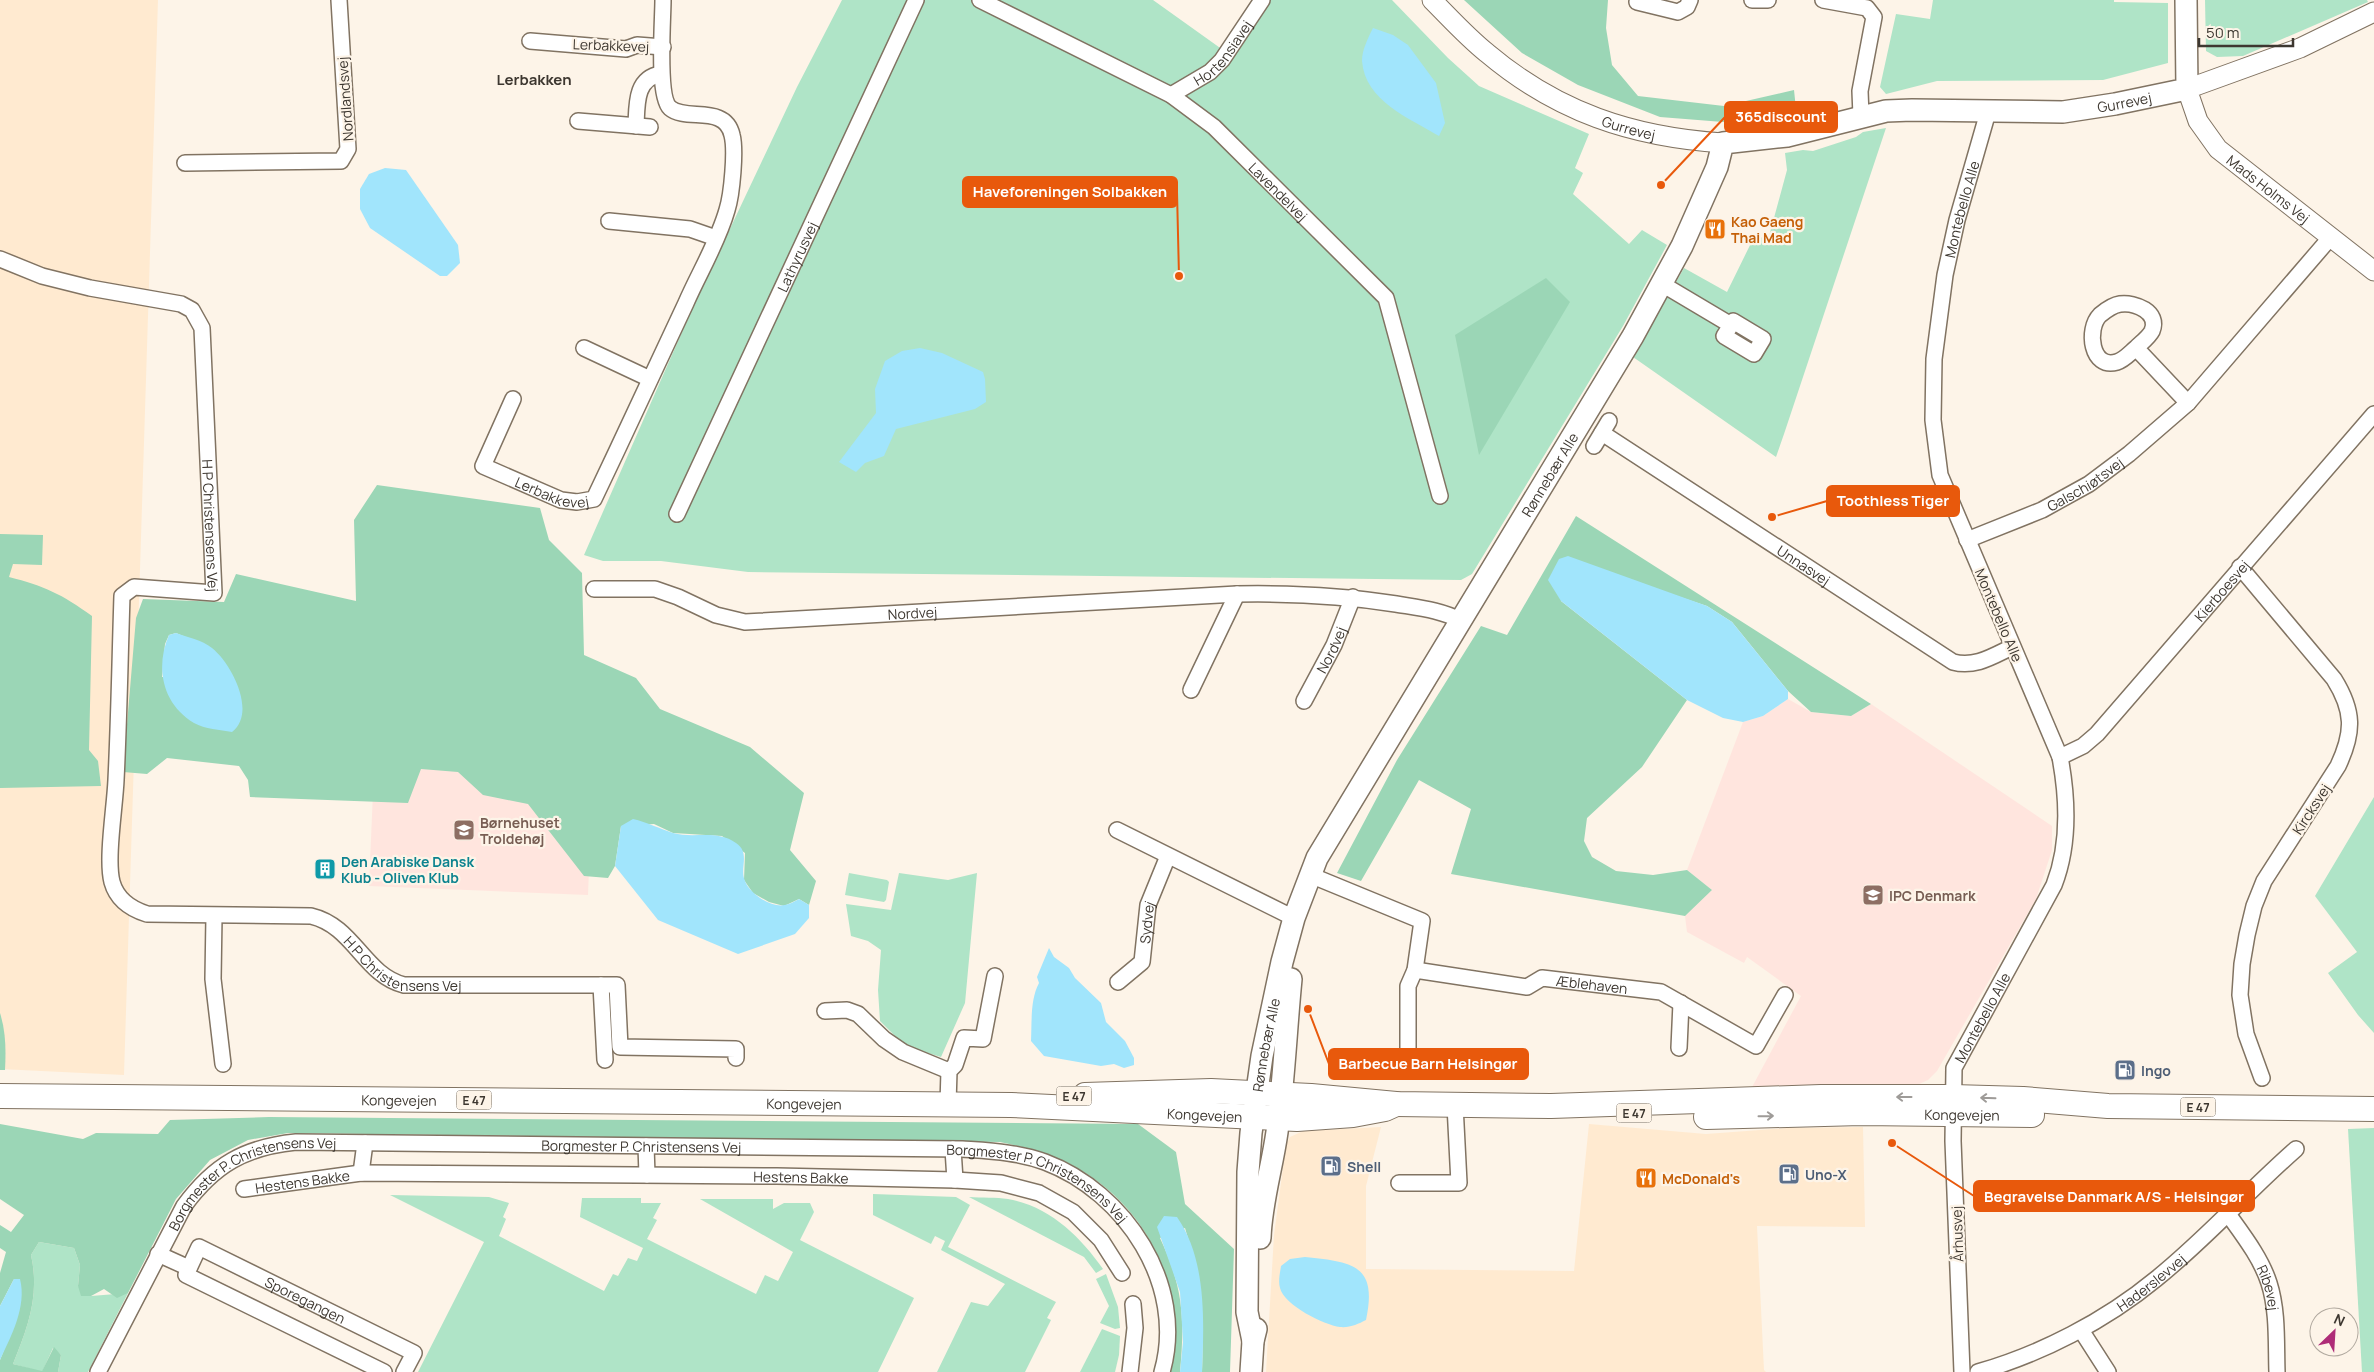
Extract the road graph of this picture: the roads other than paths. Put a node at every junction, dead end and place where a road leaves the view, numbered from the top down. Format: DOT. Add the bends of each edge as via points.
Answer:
graph roads {
  1 [pos="339,0"];
  2 [pos="663,0"];
  3 [pos="916,0"];
  4 [pos="980,0"];
  5 [pos="1262,0"];
  6 [pos="1432,0"];
  7 [pos="1690,0"];
  8 [pos="1752,0"];
  9 [pos="1768,0"];
  10 [pos="1824,0"];
  11 [pos="2186,0"];
  12 [pos="1637,2"];
  13 [pos="2374,12"];
  14 [pos="530,41"];
  15 [pos="662,47"];
  16 [pos="661,74"];
  17 [pos="2187,89"];
  18 [pos="1171,95"];
  19 [pos="1988,112"];
  20 [pos="1861,116"];
  21 [pos="578,121"];
  22 [pos="1724,143"];
  23 [pos="186,163"];
  24 [pos="609,221"];
  25 [pos="716,238"];
  26 [pos="2330,238"];
  27 [pos="0,259"];
  28 [pos="2374,271"];
  29 [pos="1662,284"];
  30 [pos="1731,325"];
  31 [pos="584,348"];
  32 [pos="2136,348"];
  33 [pos="650,379"];
  34 [pos="513,399"];
  35 [pos="2188,403"];
  36 [pos="2374,414"];
  37 [pos="1602,433"];
  38 [pos="1440,496"];
  39 [pos="677,514"];
  40 [pos="1967,540"];
  41 [pos="2240,568"];
  42 [pos="594,588"];
  43 [pos="1237,594"];
  44 [pos="1353,597"];
  45 [pos="1462,621"];
  46 [pos="2012,647"];
  47 [pos="1191,690"];
  48 [pos="1304,701"];
  49 [pos="2060,757"];
  50 [pos="1118,830"];
  51 [pos="1168,856"];
  52 [pos="1315,877"];
  53 [pos="214,916"];
  54 [pos="1294,918"];
  55 [pos="1415,970"];
  56 [pos="995,976"];
  57 [pos="1118,982"];
  58 [pos="602,985"];
  59 [pos="1785,995"];
  60 [pos="1681,1002"];
  61 [pos="825,1011"];
  62 [pos="1679,1048"];
  63 [pos="736,1058"];
  64 [pos="605,1060"];
  65 [pos="223,1064"];
  66 [pos="1482,1064"];
  67 [pos="949,1071"];
  68 [pos="2262,1078"];
  69 [pos="0,1096"];
  70 [pos="948,1104"];
  71 [pos="1012,1105"];
  72 [pos="1456,1105"];
  73 [pos="1270,1106"];
  74 [pos="1953,1106"];
  75 [pos="2374,1109"];
  76 [pos="2374,1118"];
  77 [pos="365,1143"];
  78 [pos="646,1146"];
  79 [pos="953,1148"];
  80 [pos="2296,1149"];
  81 [pos="362,1173"];
  82 [pos="647,1175"];
  83 [pos="955,1180"];
  84 [pos="1399,1183"];
  85 [pos="244,1189"];
  86 [pos="2228,1214"];
  87 [pos="158,1254"];
  88 [pos="189,1268"];
  89 [pos="1122,1273"];
  90 [pos="1132,1304"];
  91 [pos="2081,1330"];
  92 [pos="1253,1341"];
  93 [pos="98,1372"];
  94 [pos="384,1372"];
  95 [pos="404,1372"];
  96 [pos="1130,1372"];
  97 [pos="1162,1372"];
  98 [pos="1251,1372"];
  99 [pos="1962,1372"];
  100 [pos="1978,1372"];
  101 [pos="2108,1372"];
  102 [pos="2277,1372"];
  1 -- 23 [label="street, Nordlandsvej" via="348,149 341,161"];
  2 -- 15 [label="street, Lerbakkevej"];
  3 -- 39 [label="street, Lathyrusvej"];
  4 -- 18 [label="street, Lavendelvej"];
  5 -- 18 [label="street, Hortensiavej" via="1222,60 1210,72"];
  6 -- 22 [label="street, Gurrevej" via="1485,52 1513,74 1576,110 1647,134"];
  7 -- 12 [label="street" via="1687,7 1678,12"];
  8 -- 9 [label="street"];
  10 -- 20 [label="street" via="1867,8 1874,17 1860,91"];
  11 -- 17 [label="main road"];
  13 -- 17 [label="street, Gurrevej" via="2300,48"];
  14 -- 15 [label="street, Lerbakkevej" via="626,48 637,45"];
  15 -- 16 [label="street, Lerbakkevej"];
  16 -- 21 [label="street" via="650,76 638,95 643,127"];
  16 -- 25 [label="street, Lerbakkevej" via="665,99 670,108 714,116 726,123 732,132 735,146 728,209"];
  17 -- 19 [label="main road, Gurrevej" via="2062,112"];
  17 -- 26 [label="street, Mads Holms Vej" via="2198,121 2218,149"];
  18 -- 38 [label="street, Lavendelvej" via="1214,127 1386,298"];
  19 -- 20 [label="main road, Gurrevej" via="1912,110"];
  19 -- 40 [label="street, Montebello Alle" via="1957,220 1945,276 1934,359 1933,420 1940,475"];
  20 -- 22 [label="main road, Gurrevej" via="1786,136"];
  22 -- 29 [label="main road, Rønnebær Alle" via="1706,194"];
  24 -- 25 [label="street" via="690,229"];
  25 -- 33 [label="street, Lerbakkevej"];
  26 -- 28 [label="street, Mads Holms Vej"];
  26 -- 35 [label="street, Galschiøtsvej"];
  27 -- 53 [label="street, H P Christensens Vej" via="52,279 181,304 192,310 202,328 214,593 134,587 122,596 110,873 118,895 135,911"];
  29 -- 30 [label="street"];
  29 -- 45 [label="main road, Rønnebær Alle"];
  31 -- 33 [label="street"];
  32 -- 35 [label="street"];
  33 -- 34 [label="street, Lerbakkevej" via="594,499 577,502 561,500 483,466"];
  35 -- 40 [label="street, Galschiøtsvej" via="2089,484 2042,510"];
  36 -- 41 [label="street, Kierboesvej"];
  37 -- 46 [label="street, Unnasvej" via="1953,662 1977,664"];
  40 -- 46 [label="street, Montebello Alle"];
  41 -- 49 [label="street, Kierboesvej" via="2097,734 2083,746"];
  41 -- 68 [label="street, Kircksvej" via="2334,679 2345,696 2351,717 2346,749 2338,766 2264,881 2254,906 2240,995 2246,1034"];
  42 -- 43 [label="street, Nordvej" via="655,589 716,615 745,622"];
  43 -- 44 [label="street, Nordvej" via="1302,593"];
  43 -- 47 [label="street"];
  44 -- 45 [label="street, Nordvej" via="1444,612"];
  44 -- 48 [label="street, Nordvej" via="1334,645"];
  45 -- 52 [label="main road, Rønnebær Alle" via="1317,858"];
  46 -- 49 [label="street, Montebello Alle"];
  49 -- 74 [label="street, Montebello Alle" via="2066,784 2066,842 2062,866 2020,950 1955,1065"];
  50 -- 51 [label="street"];
  51 -- 54 [label="street"];
  51 -- 57 [label="street, Sydvej" via="1148,905 1142,962"];
  52 -- 54 [label="main road, Rønnebær Alle"];
  52 -- 55 [label="street" via="1422,921"];
  52 -- 73 [label="main road, Rønnebær Alle" via="1293,964"];
  53 -- 58 [label="street, H P Christensens Vej" via="311,916 324,919 335,925 381,974 404,985"];
  53 -- 65 [label="street" via="213,979"];
  54 -- 73 [label="main road, Rønnebær Alle" via="1262,1056"];
  55 -- 60 [label="street, Æblehaven" via="1527,987 1542,978 1661,992"];
  55 -- 66 [label="street" via="1408,986 1408,1064"];
  56 -- 67 [label="street" via="983,1039 964,1038 955,1065"];
  58 -- 63 [label="street" via="617,985 620,1047 736,1049"];
  58 -- 64 [label="street"];
  59 -- 60 [label="street, Æblehaven" via="1756,1046"];
  60 -- 62 [label="street"];
  61 -- 67 [label="street" via="847,1010 858,1014 903,1052"];
  67 -- 70 [label="street"];
  69 -- 70 [label="main road, Kongevejen / E 47"];
  70 -- 71 [label="main road, Kongevejen / E 47"];
  71 -- 73 [label="main road, Kongevejen / E 47" via="1052,1108"];
  71 -- 73 [label="main road, Kongevejen / E 47" via="1052,1097 1138,1092"];
  72 -- 73 [label="main road, Kongevejen / E 47"];
  72 -- 74 [label="main road, Kongevejen / E 47" via="1551,1106 1718,1117 1861,1113"];
  72 -- 84 [label="street" via="1459,1183"];
  73 -- 92 [label="main road, Rønnebær Alle" via="1260,1174 1258,1323"];
  73 -- 92 [label="main road, Rønnebær Alle" via="1248,1172 1247,1312"];
  75 -- 74 [label="main road, Kongevejen / E 47, one-way" via="2108,1106 2023,1099"];
  74 -- 76 [label="main road, Kongevejen / E 47"];
  74 -- 99 [label="street, Århusvej"];
  77 -- 78 [label="street, Borgmester P. Christensens Vej"];
  77 -- 81 [label="street, Hestens Bakke"];
  77 -- 87 [label="street, Borgmester P. Christensens Vej" via="274,1144 232,1160 197,1188"];
  78 -- 79 [label="street, Borgmester P. Christensens Vej"];
  78 -- 82 [label="street"];
  79 -- 83 [label="street"];
  79 -- 97 [label="street, Borgmester P. Christensens Vej" via="1012,1154 1045,1162 1089,1185 1126,1219 1143,1244 1164,1300 1167,1330"];
  80 -- 86 [label="street, Haderslevvej"];
  81 -- 82 [label="street, Hestens Bakke"];
  81 -- 85 [label="street, Hestens Bakke"];
  82 -- 83 [label="street, Hestens Bakke"];
  83 -- 89 [label="street, Hestens Bakke" via="1001,1183 1057,1201 1102,1240"];
  86 -- 91 [label="street, Haderslevvej" via="2156,1280"];
  86 -- 102 [label="street, Ribevej" via="2259,1259 2269,1283 2274,1308"];
  87 -- 88 [label="street"];
  87 -- 93 [label="street, Borgmester P. Christensens Vej"];
  88 -- 94 [label="street" via="186,1275"];
  88 -- 95 [label="street, Sporegangen" via="199,1247 414,1353"];
  90 -- 96 [label="street" via="1135,1328"];
  91 -- 100 [label="street, Haderslevvej"];
  91 -- 101 [label="street"];
  92 -- 98 [label="main road, Rønnebær Alle"];
}
